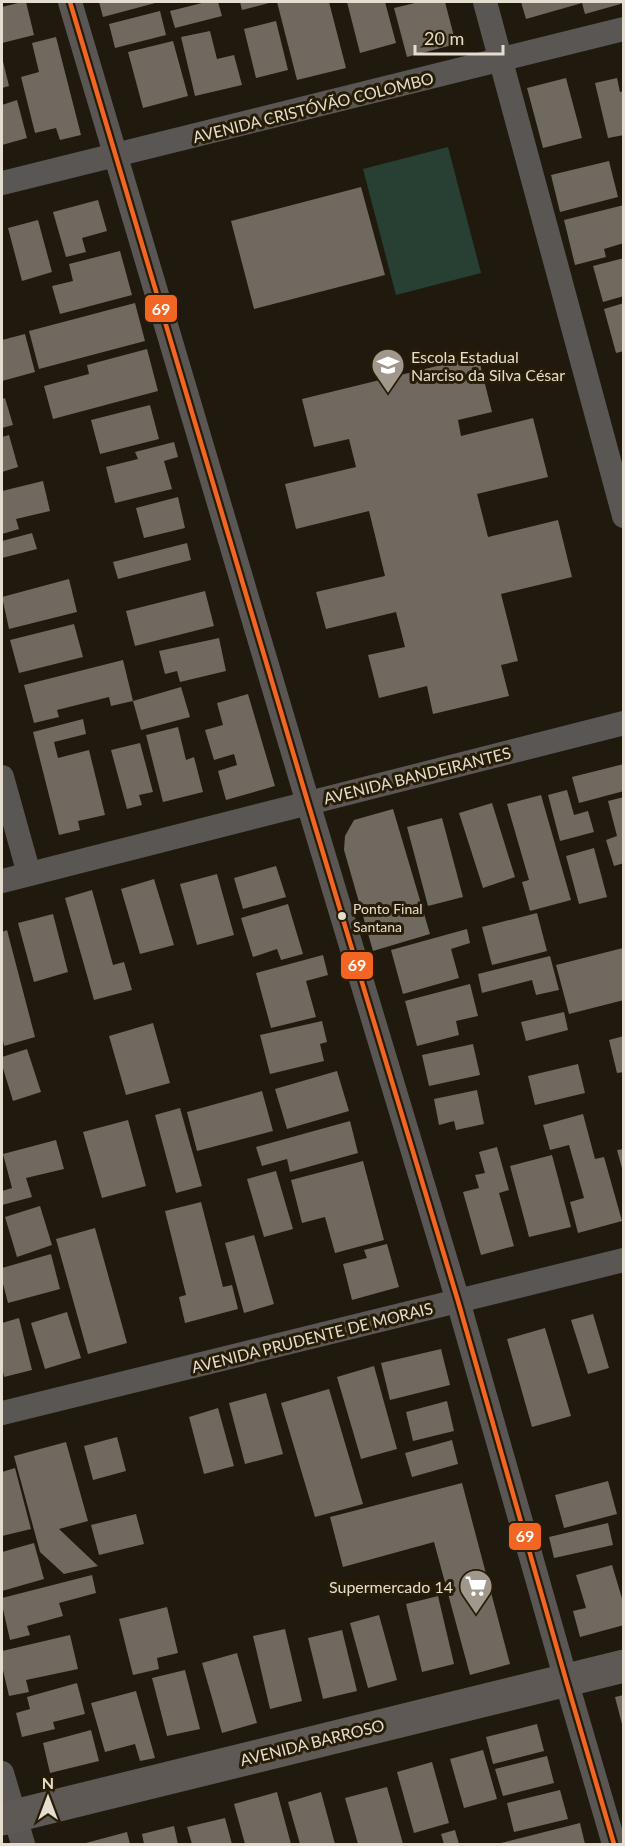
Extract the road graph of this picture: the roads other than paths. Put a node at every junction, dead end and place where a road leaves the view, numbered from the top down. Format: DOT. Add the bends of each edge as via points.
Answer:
graph roads {
  1 [pos="70,2"];
  2 [pos="485,2"];
  3 [pos="624,29"];
  4 [pos="502,61"];
  5 [pos="115,155"];
  6 [pos="2,183"];
  7 [pos="624,516"];
  8 [pos="624,723"];
  9 [pos="2,777"];
  10 [pos="308,803"];
  11 [pos="29,874"];
  12 [pos="2,881"];
  13 [pos="624,1260"];
  14 [pos="458,1301"];
  15 [pos="2,1413"];
  16 [pos="624,1666"];
  17 [pos="566,1680"];
  18 [pos="2,1773"];
  19 [pos="13,1826"];
  20 [pos="614,1845"];
  1 -- 5 [label="street"];
  2 -- 4 [label="street"];
  3 -- 4 [label="street, AVENIDA CRISTÓVÃO COLOMBO"];
  4 -- 5 [label="street, AVENIDA CRISTÓVÃO COLOMBO"];
  4 -- 7 [label="street"];
  5 -- 6 [label="street, AVENIDA CRISTÓVÃO COLOMBO"];
  5 -- 10 [label="street"];
  8 -- 10 [label="street, AVENIDA BANDEIRANTES"];
  9 -- 11 [label="street"];
  10 -- 11 [label="street, AVENIDA BANDEIRANTES"];
  10 -- 14 [label="street"];
  11 -- 12 [label="street, AVENIDA BANDEIRANTES"];
  13 -- 14 [label="street, AVENIDA PRUDENTE DE MORAIS"];
  14 -- 15 [label="street, AVENIDA PRUDENTE DE MORAIS"];
  14 -- 17 [label="street"];
  16 -- 17 [label="street, AVENIDA BARROSO"];
  17 -- 19 [label="street, AVENIDA BARROSO"];
  17 -- 20 [label="street"];
  18 -- 19 [label="street"];
}
